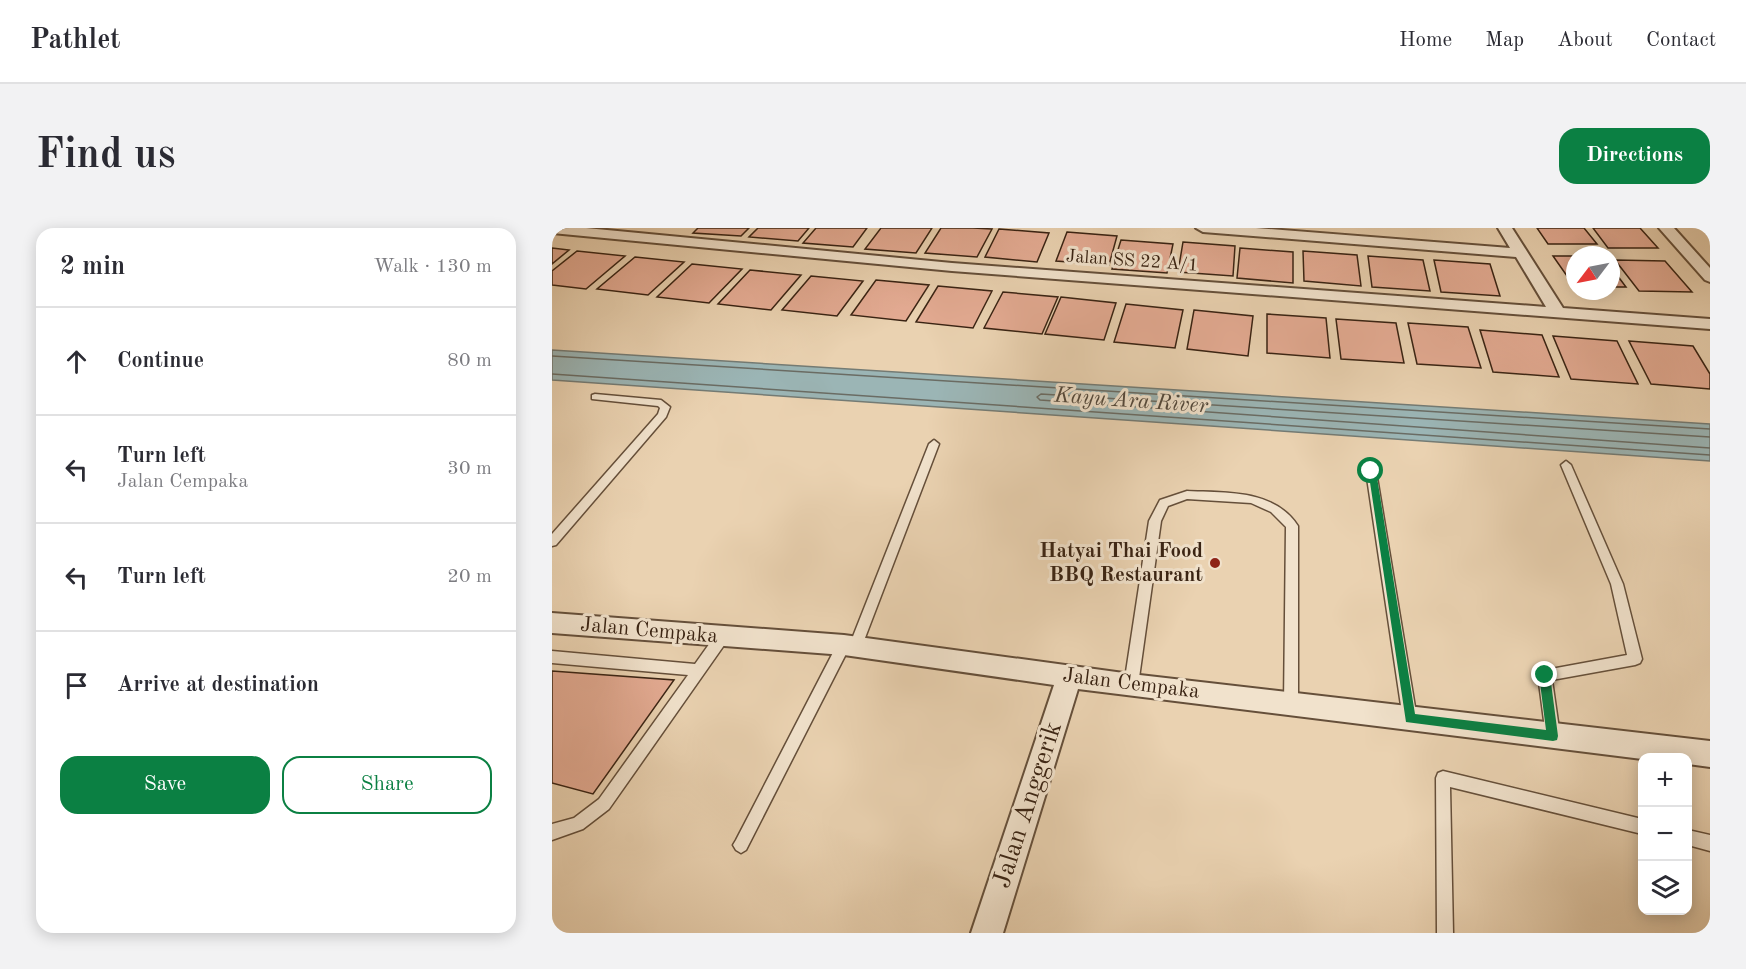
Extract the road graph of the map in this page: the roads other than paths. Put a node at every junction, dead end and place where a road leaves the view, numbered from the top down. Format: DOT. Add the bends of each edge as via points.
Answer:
graph roads {
  1 [pos="1203,228"];
  2 [pos="1505,228"];
  3 [pos="1666,228"];
  4 [pos="552,229"];
  5 [pos="1521,253"];
  6 [pos="1710,277"];
  7 [pos="1557,312"];
  8 [pos="1710,324"];
  9 [pos="595,397"];
  10 [pos="934,444"];
  11 [pos="1566,465"];
  12 [pos="1371,471"];
  13 [pos="552,542"];
  14 [pos="552,623"];
  15 [pos="722,637"];
  16 [pos="849,646"];
  17 [pos="552,657"];
  18 [pos="698,670"];
  19 [pos="1069,676"];
  20 [pos="1131,685"];
  21 [pos="1291,704"];
  22 [pos="1410,719"];
  23 [pos="1553,736"];
  24 [pos="1710,754"];
  25 [pos="1638,826"];
  26 [pos="552,832"];
  27 [pos="1692,839"];
  28 [pos="1710,843"];
  29 [pos="741,845"];
  30 [pos="987,933"];
  31 [pos="1445,933"];
  1 -- 5 [label="street"];
  2 -- 5 [label="street"];
  3 -- 6 [label="street"];
  4 -- 7 [label="street, Jalan SS 22 A/1" via="952,267"];
  5 -- 7 [label="street"];
  7 -- 8 [label="street, Jalan SS 22 A/1"];
  9 -- 13 [label="lane" via="661,403 665,407 663,415"];
  10 -- 16 [label="lane"];
  11 -- 23 [label="lane" via="1617,584 1635,659 1545,675"];
  12 -- 22 [label="lane"];
  14 -- 15 [label="street, Jalan Cempaka"];
  15 -- 16 [label="street, Jalan Cempaka"];
  15 -- 18 [label="lane"];
  16 -- 19 [label="street, Jalan Cempaka"];
  16 -- 29 [label="lane"];
  17 -- 18 [label="lane"];
  18 -- 26 [label="lane" via="604,804 578,824"];
  19 -- 20 [label="street, Jalan Cempaka"];
  19 -- 30 [label="street, Jalan Anggerik"];
  20 -- 21 [label="street, Jalan Cempaka"];
  20 -- 21 [label="lane" via="1155,520 1164,503 1187,495 1252,499 1275,509 1292,526"];
  21 -- 22 [label="street, Jalan Cempaka"];
  22 -- 23 [label="street, Jalan Cempaka"];
  23 -- 24 [label="street, Jalan Cempaka"];
  25 -- 31 [label="lane" via="1443,778"];
  27 -- 28 [label="lane"];
}
